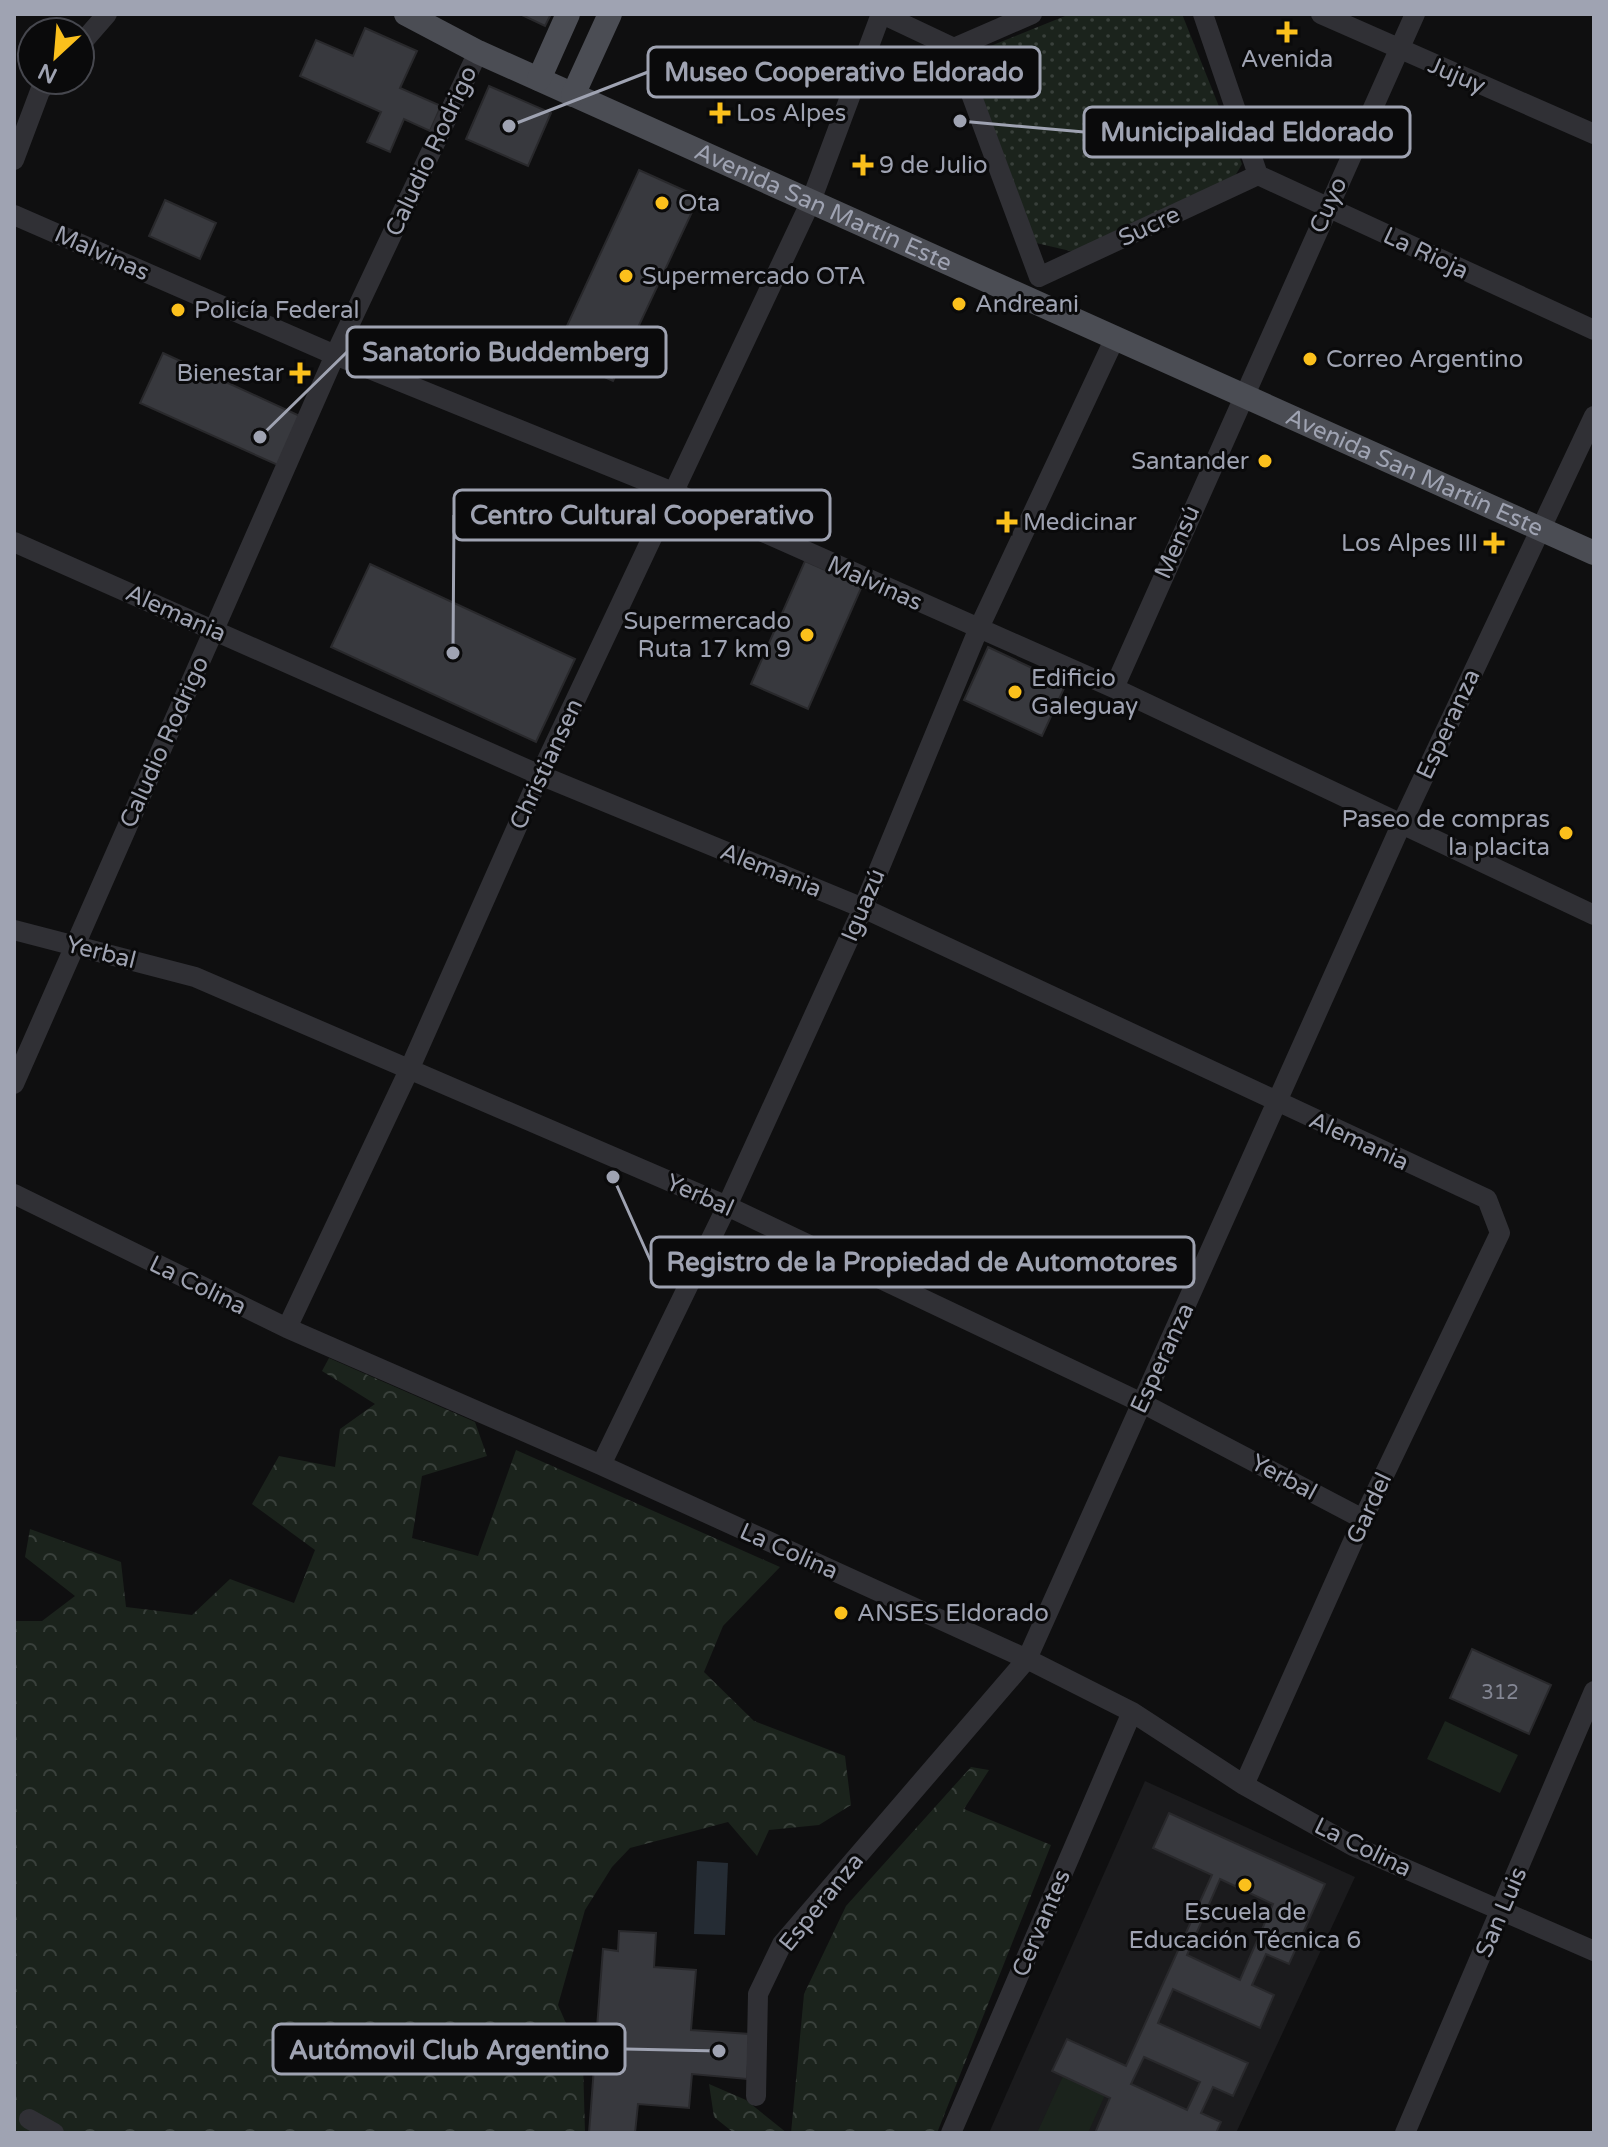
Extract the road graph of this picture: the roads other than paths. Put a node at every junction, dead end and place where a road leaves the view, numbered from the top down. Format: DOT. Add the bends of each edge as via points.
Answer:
graph roads {
  1 [pos="406,14"];
  2 [pos="568,14"];
  3 [pos="610,14"];
  4 [pos="882,14"];
  5 [pos="1032,14"];
  6 [pos="1203,14"];
  7 [pos="1321,14"];
  8 [pos="1415,14"];
  9 [pos="954,48"];
  10 [pos="1399,50"];
  11 [pos="478,52"];
  12 [pos="539,79"];
  13 [pos="573,95"];
  14 [pos="38,96"];
  15 [pos="1594,134"];
  16 [pos="14,160"];
  17 [pos="1258,175"];
  18 [pos="811,201"];
  19 [pos="1327,207"];
  20 [pos="14,215"];
  21 [pos="1039,277"];
  22 [pos="1029,301"];
  23 [pos="1594,330"];
  24 [pos="1114,340"];
  25 [pos="335,355"];
  26 [pos="1242,396"];
  27 [pos="1594,416"];
  28 [pos="673,492"];
  29 [pos="1539,530"];
  30 [pos="14,542"];
  31 [pos="1594,553"];
  32 [pos="214,630"];
  33 [pos="978,630"];
  34 [pos="1114,688"];
  35 [pos="540,775"];
  36 [pos="1401,825"];
  37 [pos="863,908"];
  38 [pos="1594,915"];
  39 [pos="14,930"];
  40 [pos="73,945"];
  41 [pos="409,1070"];
  42 [pos="14,1084"];
  43 [pos="1278,1104"];
  44 [pos="14,1194"];
  45 [pos="727,1206"];
  46 [pos="1500,1233"];
  47 [pos="287,1328"];
  48 [pos="1142,1403"];
  49 [pos="601,1465"];
  50 [pos="1363,1519"];
  51 [pos="1027,1659"];
  52 [pos="1594,1691"];
  53 [pos="1132,1712"];
  54 [pos="1244,1785"];
  55 [pos="1502,1909"];
  56 [pos="1594,1951"];
  57 [pos="756,2096"];
  58 [pos="29,2119"];
  59 [pos="54,2133"];
  60 [pos="951,2133"];
  61 [pos="1405,2133"];
  1 -- 11 [label="main road, Avenida San Martín Este"];
  2 -- 12 [label="main road"];
  3 -- 13 [label="main road"];
  4 -- 9 [label="street"];
  4 -- 18 [label="street, Christiansen"];
  5 -- 9 [label="street"];
  6 -- 17 [label="street"];
  7 -- 10 [label="street, Jujuy"];
  8 -- 10 [label="street, Cuyo"];
  9 -- 21 [label="street"];
  10 -- 15 [label="street, Jujuy"];
  10 -- 19 [label="street, Cuyo"];
  11 -- 12 [label="main road, Avenida San Martín Este"];
  11 -- 25 [label="street, Caludio Rodrigo"];
  12 -- 13 [label="main road, Avenida San Martín Este"];
  13 -- 18 [label="main road, Avenida San Martín Este"];
  14 -- 16 [label="street"];
  17 -- 19 [label="street, La Rioja"];
  17 -- 21 [label="street, Sucre"];
  18 -- 22 [label="main road, Avenida San Martín Este"];
  18 -- 28 [label="street, Christiansen"];
  19 -- 23 [label="street, La Rioja"];
  19 -- 26 [label="street, Cuyo"];
  20 -- 25 [label="street, Malvinas"];
  21 -- 22 [label="street"];
  22 -- 24 [label="main road, Avenida San Martín Este"];
  24 -- 26 [label="main road, Avenida San Martín Este"];
  24 -- 33 [label="street, Iguazú"];
  25 -- 28 [label="street, Malvinas"];
  25 -- 32 [label="street, Caludio Rodrigo"];
  26 -- 29 [label="main road, Avenida San Martín Este"];
  26 -- 34 [label="street, Mensú"];
  27 -- 29 [label="street, Esperanza"];
  28 -- 33 [label="street, Malvinas"];
  28 -- 35 [label="street, Christiansen"];
  29 -- 31 [label="main road, Avenida San Martín Este"];
  29 -- 36 [label="street, Esperanza"];
  30 -- 32 [label="street, Alemania"];
  32 -- 35 [label="street, Alemania"];
  32 -- 40 [label="street, Caludio Rodrigo"];
  33 -- 34 [label="street, Malvinas"];
  33 -- 37 [label="street, Iguazú"];
  34 -- 36 [label="street, Malvinas"];
  35 -- 37 [label="street, Alemania"];
  35 -- 41 [label="street, Christiansen"];
  36 -- 38 [label="street, Malvinas"];
  36 -- 43 [label="street, Esperanza"];
  37 -- 43 [label="street, Alemania"];
  37 -- 45 [label="street, Iguazú"];
  39 -- 40 [label="street, Yerbal"];
  40 -- 41 [label="street, Yerbal" via="195,977"];
  40 -- 42 [label="street, Caludio Rodrigo"];
  41 -- 45 [label="street, Yerbal"];
  41 -- 47 [label="street, Christiansen"];
  43 -- 46 [label="street, Alemania" via="1487,1199"];
  43 -- 48 [label="street, Esperanza"];
  44 -- 47 [label="street, La Colina"];
  45 -- 48 [label="street, Yerbal"];
  45 -- 49 [label="street, Iguazú"];
  46 -- 50 [label="street, Gardel"];
  47 -- 49 [label="street, La Colina"];
  48 -- 50 [label="street, Yerbal"];
  48 -- 51 [label="street, Esperanza"];
  49 -- 51 [label="street, La Colina"];
  50 -- 54 [label="street, Gardel"];
  51 -- 53 [label="street, La Colina"];
  51 -- 57 [label="street, Esperanza" via="782,1944 758,1994"];
  52 -- 55 [label="street, San Luis"];
  53 -- 54 [label="street, La Colina"];
  53 -- 60 [label="street, Cervantes"];
  54 -- 55 [label="street, La Colina" via="1353,1846"];
  55 -- 56 [label="street, La Colina"];
  55 -- 61 [label="street, San Luis"];
  58 -- 59 [label="street"];
}
